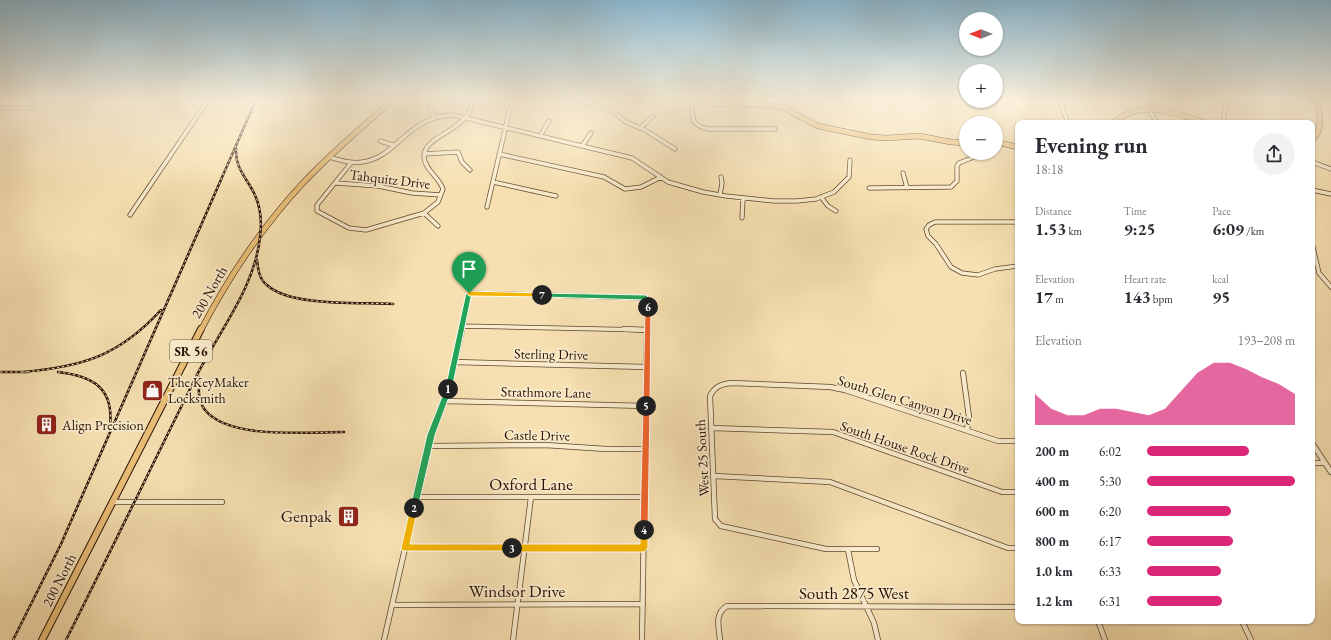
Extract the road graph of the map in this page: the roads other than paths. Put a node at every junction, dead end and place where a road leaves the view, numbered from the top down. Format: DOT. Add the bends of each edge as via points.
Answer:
graph roads {
  1 [pos="188,130"];
  2 [pos="360,130"];
  3 [pos="411,130"];
  4 [pos="451,130"];
  5 [pos="504,130"];
  6 [pos="516,130"];
  7 [pos="543,130"];
  8 [pos="643,130"];
  9 [pos="835,130"];
  10 [pos="1320,130"];
  11 [pos="591,133"];
  12 [pos="540,136"];
  13 [pos="1315,139"];
  14 [pos="380,141"];
  15 [pos="959,143"];
  16 [pos="1003,144"];
  17 [pos="393,146"];
  18 [pos="582,146"];
  19 [pos="1015,146"];
  20 [pos="675,149"];
  21 [pos="424,154"];
  22 [pos="499,154"];
  23 [pos="330,157"];
  24 [pos="850,160"];
  25 [pos="966,160"];
  26 [pos="351,163"];
  27 [pos="1315,163"];
  28 [pos="1331,169"];
  29 [pos="470,170"];
  30 [pos="903,173"];
  31 [pos="721,177"];
  32 [pos="661,178"];
  33 [pos="493,182"];
  34 [pos="336,183"];
  35 [pos="869,188"];
  36 [pos="907,188"];
  37 [pos="1315,191"];
  38 [pos="1331,194"];
  39 [pos="441,195"];
  40 [pos="720,195"];
  41 [pos="556,196"];
  42 [pos="821,197"];
  43 [pos="743,198"];
  44 [pos="487,207"];
  45 [pos="836,211"];
  46 [pos="424,213"];
  47 [pos="130,215"];
  48 [pos="742,218"];
  49 [pos="1015,222"];
  50 [pos="438,226"];
  51 [pos="1315,258"];
  52 [pos="1015,266"];
  53 [pos="474,267"];
  54 [pos="1331,286"];
  55 [pos="469,293"];
  56 [pos="463,326"];
  57 [pos="648,330"];
  58 [pos="454,362"];
  59 [pos="647,367"];
  60 [pos="963,373"];
  61 [pos="714,388"];
  62 [pos="445,401"];
  63 [pos="646,406"];
  64 [pos="711,428"];
  65 [pos="967,430"];
  66 [pos="1015,441"];
  67 [pos="429,446"];
  68 [pos="1315,448"];
  69 [pos="646,449"];
  70 [pos="1315,463"];
  71 [pos="1325,463"];
  72 [pos="1331,472"];
  73 [pos="714,476"];
  74 [pos="1015,492"];
  75 [pos="417,497"];
  76 [pos="531,497"];
  77 [pos="645,497"];
  78 [pos="113,502"];
  79 [pos="222,502"];
  80 [pos="405,548"];
  81 [pos="524,548"];
  82 [pos="644,548"];
  83 [pos="1015,548"];
  84 [pos="877,549"];
  85 [pos="848,550"];
  86 [pos="643,604"];
  87 [pos="392,605"];
  88 [pos="518,605"];
  89 [pos="1015,607"];
  90 [pos="868,608"];
  91 [pos="1099,624"];
  92 [pos="1243,624"];
  93 [pos="42,640"];
  94 [pos="384,640"];
  95 [pos="513,640"];
  96 [pos="642,640"];
  97 [pos="720,640"];
  98 [pos="878,640"];
  99 [pos="1105,640"];
  100 [pos="1251,640"];
  1 -- 47 [label="street"];
  2 -- 23 [label="main road, 200 North / SR 56"];
  3 -- 17 [label="street"];
  4 -- 21 [label="street" via="429,144"];
  5 -- 22 [label="street"];
  6 -- 12 [label="street"];
  7 -- 12 [label="street"];
  8 -- 20 [label="street"];
  9 -- 15 [label="main road" via="871,137 915,136"];
  10 -- 13 [label="main road"];
  11 -- 18 [label="street"];
  12 -- 18 [label="street"];
  14 -- 17 [label="street"];
  16 -- 19 [label="main road"];
  17 -- 26 [label="street" via="377,158"];
  18 -- 32 [label="street" via="632,158"];
  21 -- 29 [label="street" via="458,152 461,162"];
  21 -- 39 [label="street" via="425,162 442,184"];
  22 -- 32 [label="street" via="604,177 628,189 639,188"];
  22 -- 33 [label="street"];
  23 -- 26 [label="street"];
  23 -- 78 [label="main road, 200 North / SR 56" via="278,212 238,266 213,307"];
  24 -- 42 [label="street" via="849,177 831,193"];
  25 -- 36 [label="street" via="957,166 957,181 951,187"];
  26 -- 34 [label="street"];
  27 -- 28 [label="street"];
  30 -- 36 [label="street"];
  31 -- 40 [label="street"];
  32 -- 40 [label="street" via="677,185"];
  33 -- 41 [label="street"];
  33 -- 44 [label="street"];
  34 -- 39 [label="street, Tahquitz Drive"];
  34 -- 46 [label="street" via="316,209 350,228 366,230"];
  35 -- 36 [label="street"];
  37 -- 38 [label="street"];
  39 -- 46 [label="street" via="438,202"];
  40 -- 43 [label="street"];
  42 -- 43 [label="street" via="781,202"];
  42 -- 45 [label="street"];
  43 -- 48 [label="street"];
  46 -- 50 [label="street"];
  49 -- 52 [label="street" via="935,222 926,229 928,236 951,267 962,274 978,275"];
  51 -- 54 [label="street" via="1318,272"];
  53 -- 55 [label="street"];
  55 -- 56 [label="street"];
  55 -- 57 [label="street" via="646,298"];
  56 -- 57 [label="street"];
  56 -- 58 [label="street"];
  57 -- 59 [label="street"];
  58 -- 59 [label="street, Sterling Drive"];
  58 -- 62 [label="street"];
  59 -- 63 [label="street"];
  60 -- 65 [label="street"];
  61 -- 64 [label="street, West 25 South" via="710,396"];
  61 -- 65 [label="street, South Glen Canyon Drive" via="732,383 845,390"];
  62 -- 63 [label="street, Strathmore Lane"];
  62 -- 67 [label="street"];
  63 -- 69 [label="street"];
  64 -- 73 [label="street, West 25 South"];
  64 -- 74 [label="street, South House Rock Drive" via="833,432 1002,492"];
  65 -- 66 [label="street, South Glen Canyon Drive" via="998,441"];
  67 -- 69 [label="street, Castle Drive" via="545,445"];
  67 -- 75 [label="street"];
  68 -- 71 [label="street"];
  69 -- 77 [label="street"];
  70 -- 71 [label="street"];
  71 -- 72 [label="street"];
  73 -- 83 [label="street" via="830,482 1008,548"];
  73 -- 85 [label="street, West 25 South" via="716,519 720,526 826,549"];
  75 -- 76 [label="street, Oxford Lane"];
  75 -- 80 [label="street"];
  76 -- 77 [label="street, Oxford Lane"];
  76 -- 81 [label="street"];
  77 -- 82 [label="street"];
  78 -- 79 [label="street"];
  78 -- 93 [label="main road, 200 North / SR 56"];
  80 -- 81 [label="street"];
  80 -- 87 [label="street"];
  81 -- 82 [label="street"];
  81 -- 88 [label="street"];
  82 -- 86 [label="street"];
  84 -- 85 [label="street"];
  85 -- 90 [label="street" via="854,580"];
  86 -- 88 [label="street, Windsor Drive"];
  86 -- 96 [label="street"];
  87 -- 88 [label="street, Windsor Drive"];
  87 -- 94 [label="street"];
  88 -- 95 [label="street"];
  89 -- 90 [label="street, South 2875 West"];
  90 -- 97 [label="street, South 2875 West" via="727,606 721,610 718,619"];
  90 -- 98 [label="street"];
  91 -- 99 [label="street"];
  92 -- 100 [label="street"];
}
